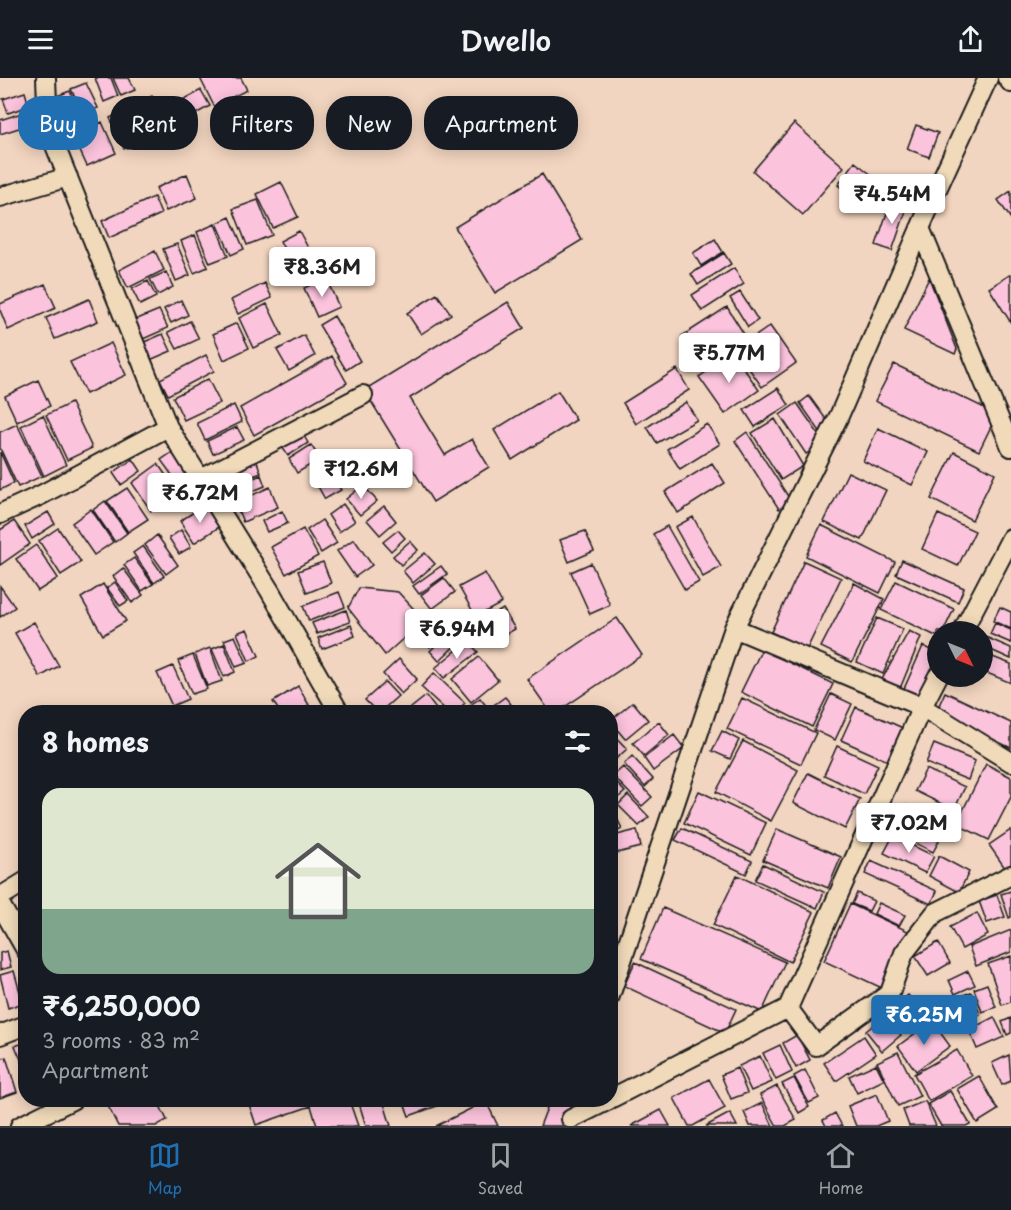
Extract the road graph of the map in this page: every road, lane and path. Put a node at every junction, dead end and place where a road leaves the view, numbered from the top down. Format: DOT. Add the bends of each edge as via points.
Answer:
graph roads {
  1 [pos="46,78"];
  2 [pos="988,78"];
  3 [pos="1008,78"];
  4 [pos="1011,83"];
  5 [pos="68,177"];
  6 [pos="0,197"];
  7 [pos="920,228"];
  8 [pos="363,395"];
  9 [pos="168,427"];
  10 [pos="1011,447"];
  11 [pos="201,479"];
  12 [pos="0,514"];
  13 [pos="1011,538"];
  14 [pos="968,621"];
  15 [pos="734,628"];
  16 [pos="932,687"];
  17 [pos="335,705"];
  18 [pos="922,707"];
  19 [pos="1011,762"];
  20 [pos="1011,875"];
  21 [pos="18,886"];
  22 [pos="0,897"];
  23 [pos="0,904"];
  24 [pos="18,936"];
  25 [pos="618,972"];
  26 [pos="788,1008"];
  27 [pos="18,1028"];
  28 [pos="0,1035"];
  29 [pos="618,1095"];
  30 [pos="58,1107"];
  31 [pos="574,1107"];
  32 [pos="597,1107"];
  33 [pos="570,1123"];
  34 [pos="20,1126"];
  1 -- 5 [label="street" via="48,128"];
  2 -- 7 [label="street"];
  3 -- 4 [label="street"];
  5 -- 6 [label="street"];
  5 -- 9 [label="street"];
  7 -- 10 [label="street"];
  7 -- 15 [label="street" via="838,416"];
  8 -- 11 [label="street"];
  9 -- 11 [label="street"];
  9 -- 12 [label="street"];
  11 -- 17 [label="street"];
  13 -- 14 [label="street"];
  15 -- 18 [label="street"];
  15 -- 25 [label="street"];
  16 -- 18 [label="street"];
  18 -- 19 [label="street"];
  18 -- 26 [label="street"];
  20 -- 26 [label="street" via="935,913 904,953 891,993 816,1046"];
  21 -- 22 [label="street"];
  23 -- 24 [label="street"];
  26 -- 29 [label="street"];
  27 -- 28 [label="street"];
  30 -- 34 [label="street"];
  31 -- 33 [label="street"];
  32 -- 33 [label="street"];
}
